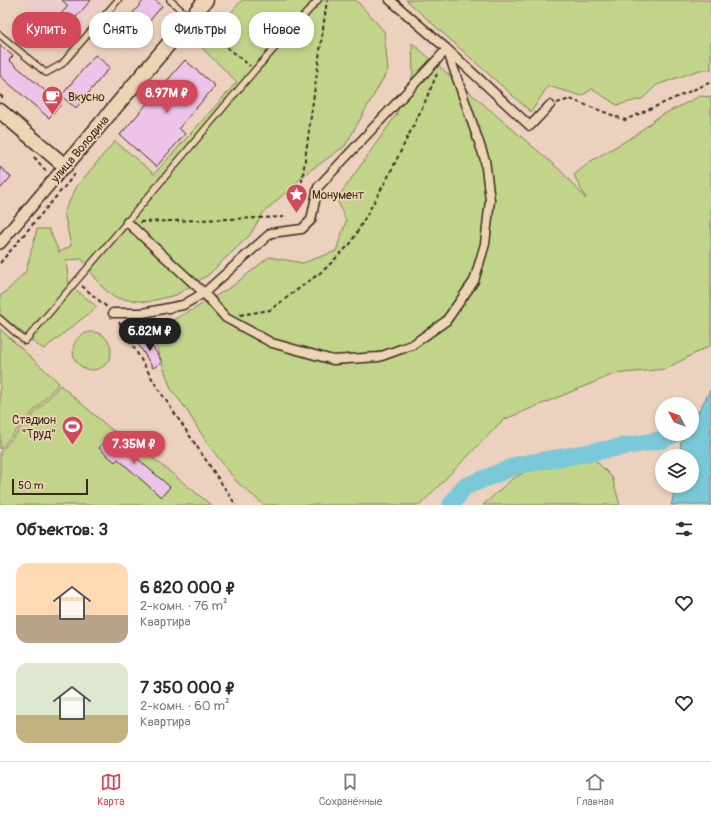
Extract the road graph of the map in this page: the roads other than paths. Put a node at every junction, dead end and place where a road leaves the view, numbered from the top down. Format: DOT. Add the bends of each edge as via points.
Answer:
graph roads {
  1 [pos="118,0"];
  2 [pos="170,0"];
  3 [pos="206,0"];
  4 [pos="318,0"];
  5 [pos="390,0"];
  6 [pos="184,12"];
  7 [pos="196,12"];
  8 [pos="0,35"];
  9 [pos="165,48"];
  10 [pos="448,49"];
  11 [pos="550,105"];
  12 [pos="0,111"];
  13 [pos="65,166"];
  14 [pos="128,222"];
  15 [pos="0,243"];
  16 [pos="204,293"];
  17 [pos="113,313"];
  18 [pos="0,319"];
  1 -- 8 [label="lane" via="62,64 46,73"];
  2 -- 6 [label="lane"];
  3 -- 7 [label="street, улица Володина"];
  4 -- 14 [label="lane" via="255,70"];
  5 -- 10 [label="street"];
  9 -- 13 [label="street, улица Володина"];
  10 -- 11 [label="street" via="530,126"];
  10 -- 16 [label="street" via="318,187 311,220 302,229 271,233"];
  10 -- 16 [label="street" via="485,160 490,200 485,244 474,281 446,320 412,345 379,357 333,360 272,343 226,318"];
  12 -- 13 [label="street"];
  13 -- 15 [label="street, улица Володина"];
  14 -- 16 [label="street"];
  14 -- 18 [label="lane" via="26,340"];
  16 -- 17 [label="street" via="183,305 142,313"];
}
